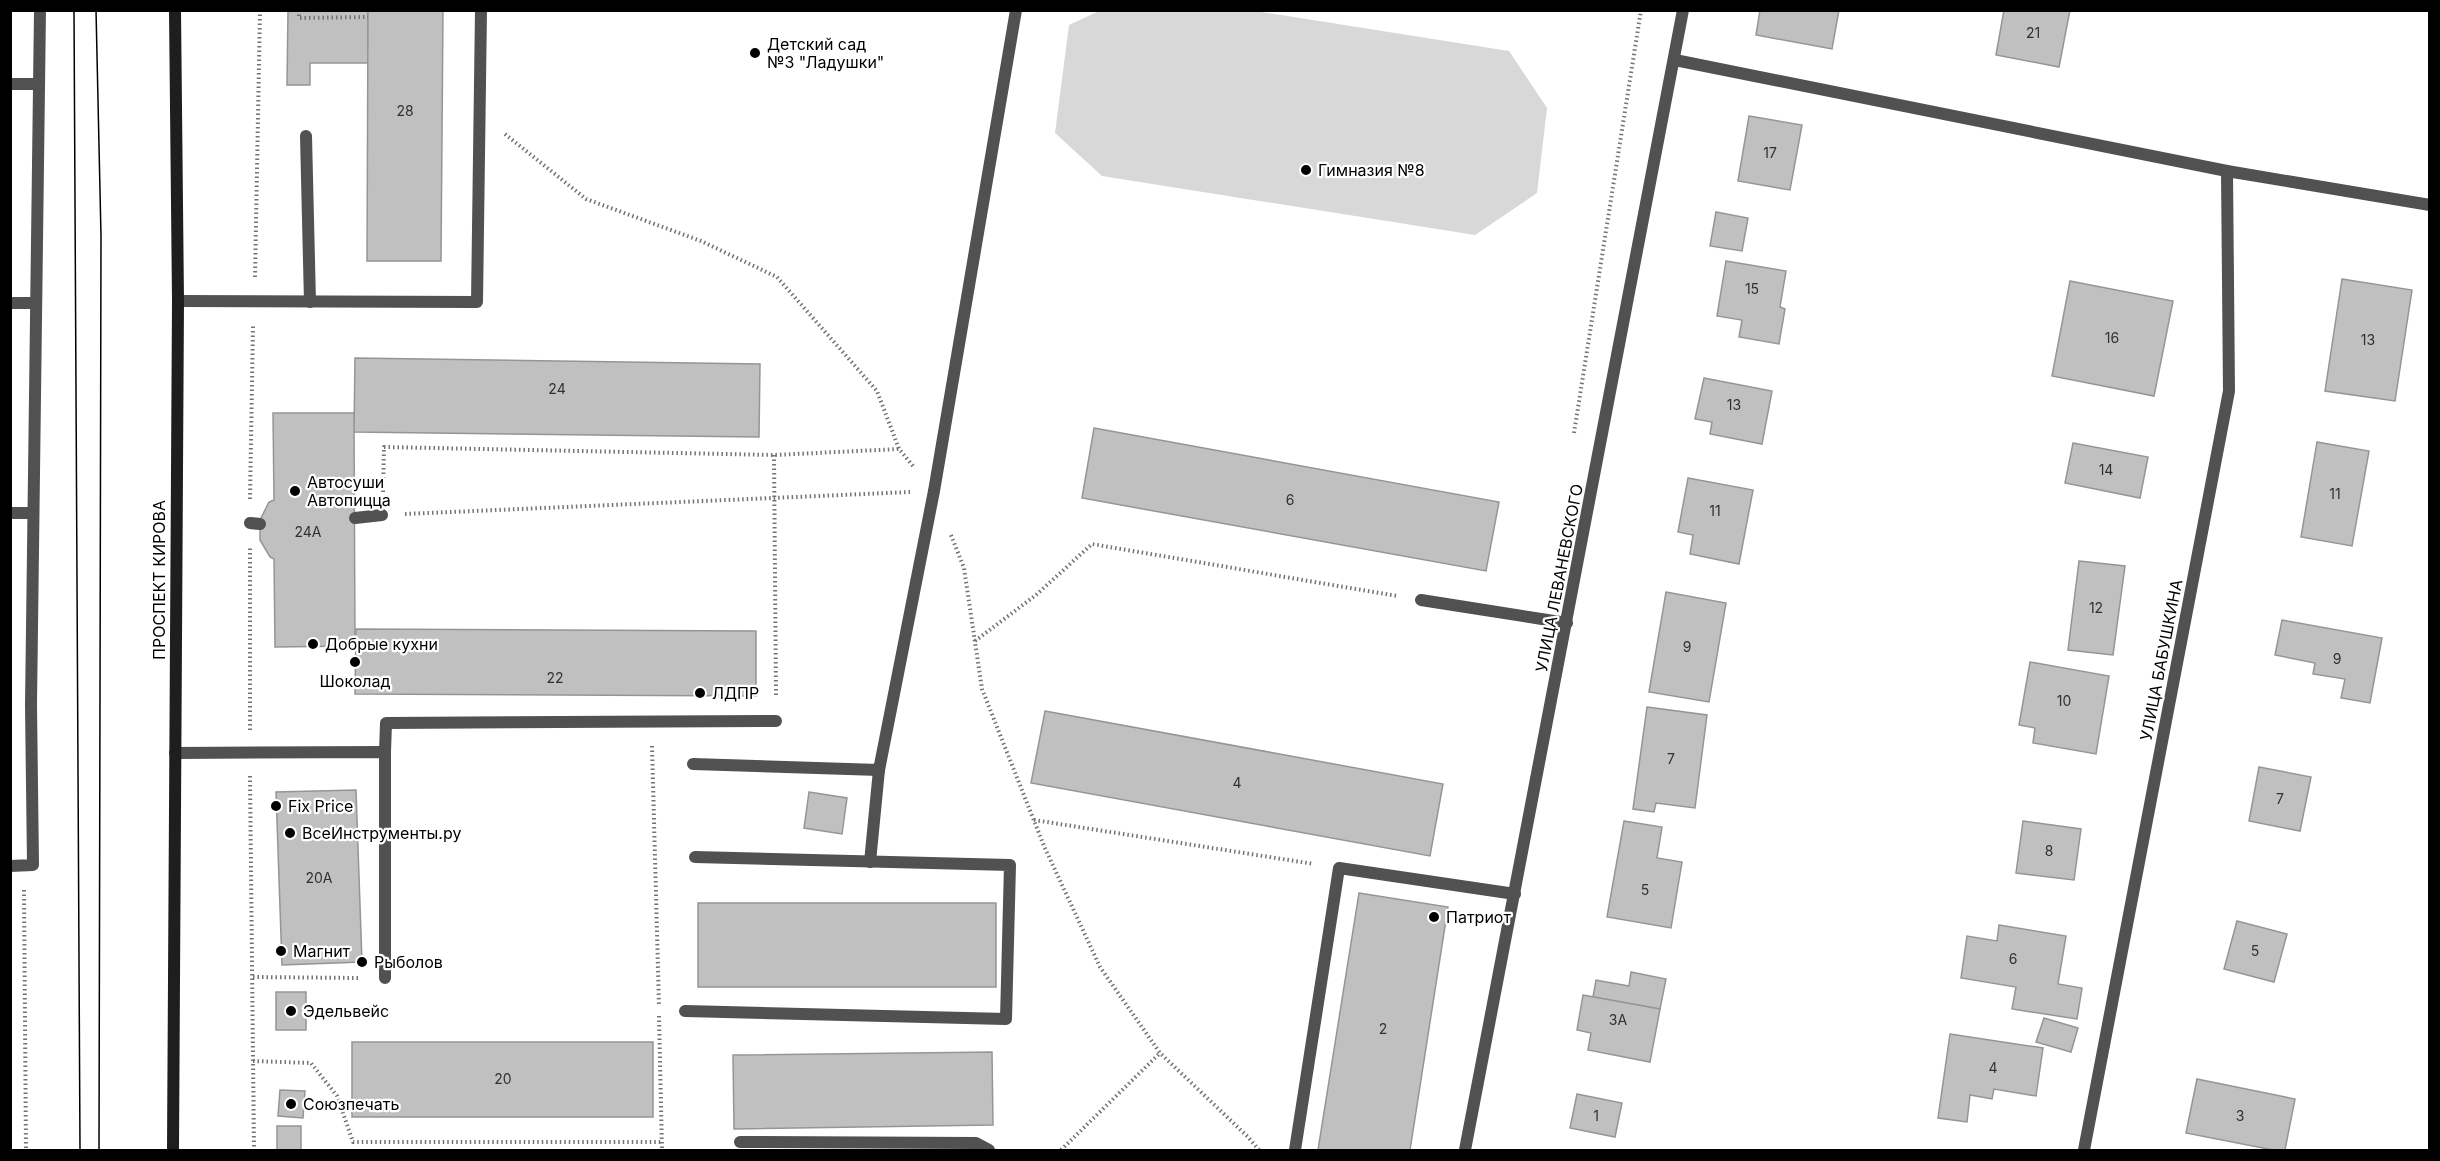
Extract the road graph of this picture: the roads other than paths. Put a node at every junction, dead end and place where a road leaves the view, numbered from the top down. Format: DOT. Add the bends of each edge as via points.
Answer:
graph roads {
  1 [pos="40,10"];
  2 [pos="175,10"];
  3 [pos="481,10"];
  4 [pos="1016,10"];
  5 [pos="1683,10"];
  6 [pos="1675,60"];
  7 [pos="10,84"];
  8 [pos="39,84"];
  9 [pos="306,136"];
  10 [pos="2227,171"];
  11 [pos="2430,205"];
  12 [pos="178,301"];
  13 [pos="310,302"];
  14 [pos="10,303"];
  15 [pos="34,303"];
  16 [pos="10,513"];
  17 [pos="33,513"];
  18 [pos="382,515"];
  19 [pos="355,518"];
  20 [pos="1421,600"];
  21 [pos="1567,623"];
  22 [pos="776,721"];
  23 [pos="386,752"];
  24 [pos="175,753"];
  25 [pos="693,764"];
  26 [pos="879,770"];
  27 [pos="695,857"];
  28 [pos="870,862"];
  29 [pos="10,866"];
  30 [pos="1515,894"];
  31 [pos="386,978"];
  32 [pos="685,1011"];
  33 [pos="740,1142"];
  34 [pos="173,1150"];
  35 [pos="989,1150"];
  36 [pos="1295,1150"];
  37 [pos="1465,1150"];
  38 [pos="2084,1150"];
  1 -- 8 [label="street"];
  2 -- 12 [label="main road, ПРОСПЕКТ КИРОВА"];
  3 -- 13 [label="street" via="477,302"];
  4 -- 26 [label="street" via="934,491"];
  5 -- 6 [label="street, УЛИЦА ЛЕВАНЕВСКОГО"];
  6 -- 10 [label="street"];
  6 -- 21 [label="street, УЛИЦА ЛЕВАНЕВСКОГО"];
  7 -- 8 [label="street"];
  8 -- 15 [label="street"];
  9 -- 13 [label="street"];
  10 -- 11 [label="street"];
  10 -- 38 [label="street, УЛИЦА БАБУШКИНА" via="2229,391"];
  12 -- 13 [label="street"];
  12 -- 24 [label="main road, ПРОСПЕКТ КИРОВА"];
  14 -- 15 [label="street"];
  15 -- 17 [label="street"];
  16 -- 17 [label="street"];
  17 -- 29 [label="street" via="33,865"];
  18 -- 19 [label="street"];
  20 -- 21 [label="street"];
  21 -- 30 [label="street, УЛИЦА ЛЕВАНЕВСКОГО"];
  22 -- 23 [label="street" via="386,723"];
  23 -- 24 [label="street"];
  23 -- 31 [label="street"];
  24 -- 34 [label="main road, ПРОСПЕКТ КИРОВА"];
  25 -- 26 [label="street"];
  26 -- 28 [label="street"];
  27 -- 28 [label="street"];
  28 -- 32 [label="street" via="1010,865 1006,1019"];
  30 -- 36 [label="street" via="1339,868"];
  30 -- 37 [label="street, УЛИЦА ЛЕВАНЕВСКОГО"];
  33 -- 35 [label="street" via="976,1143"];
}
